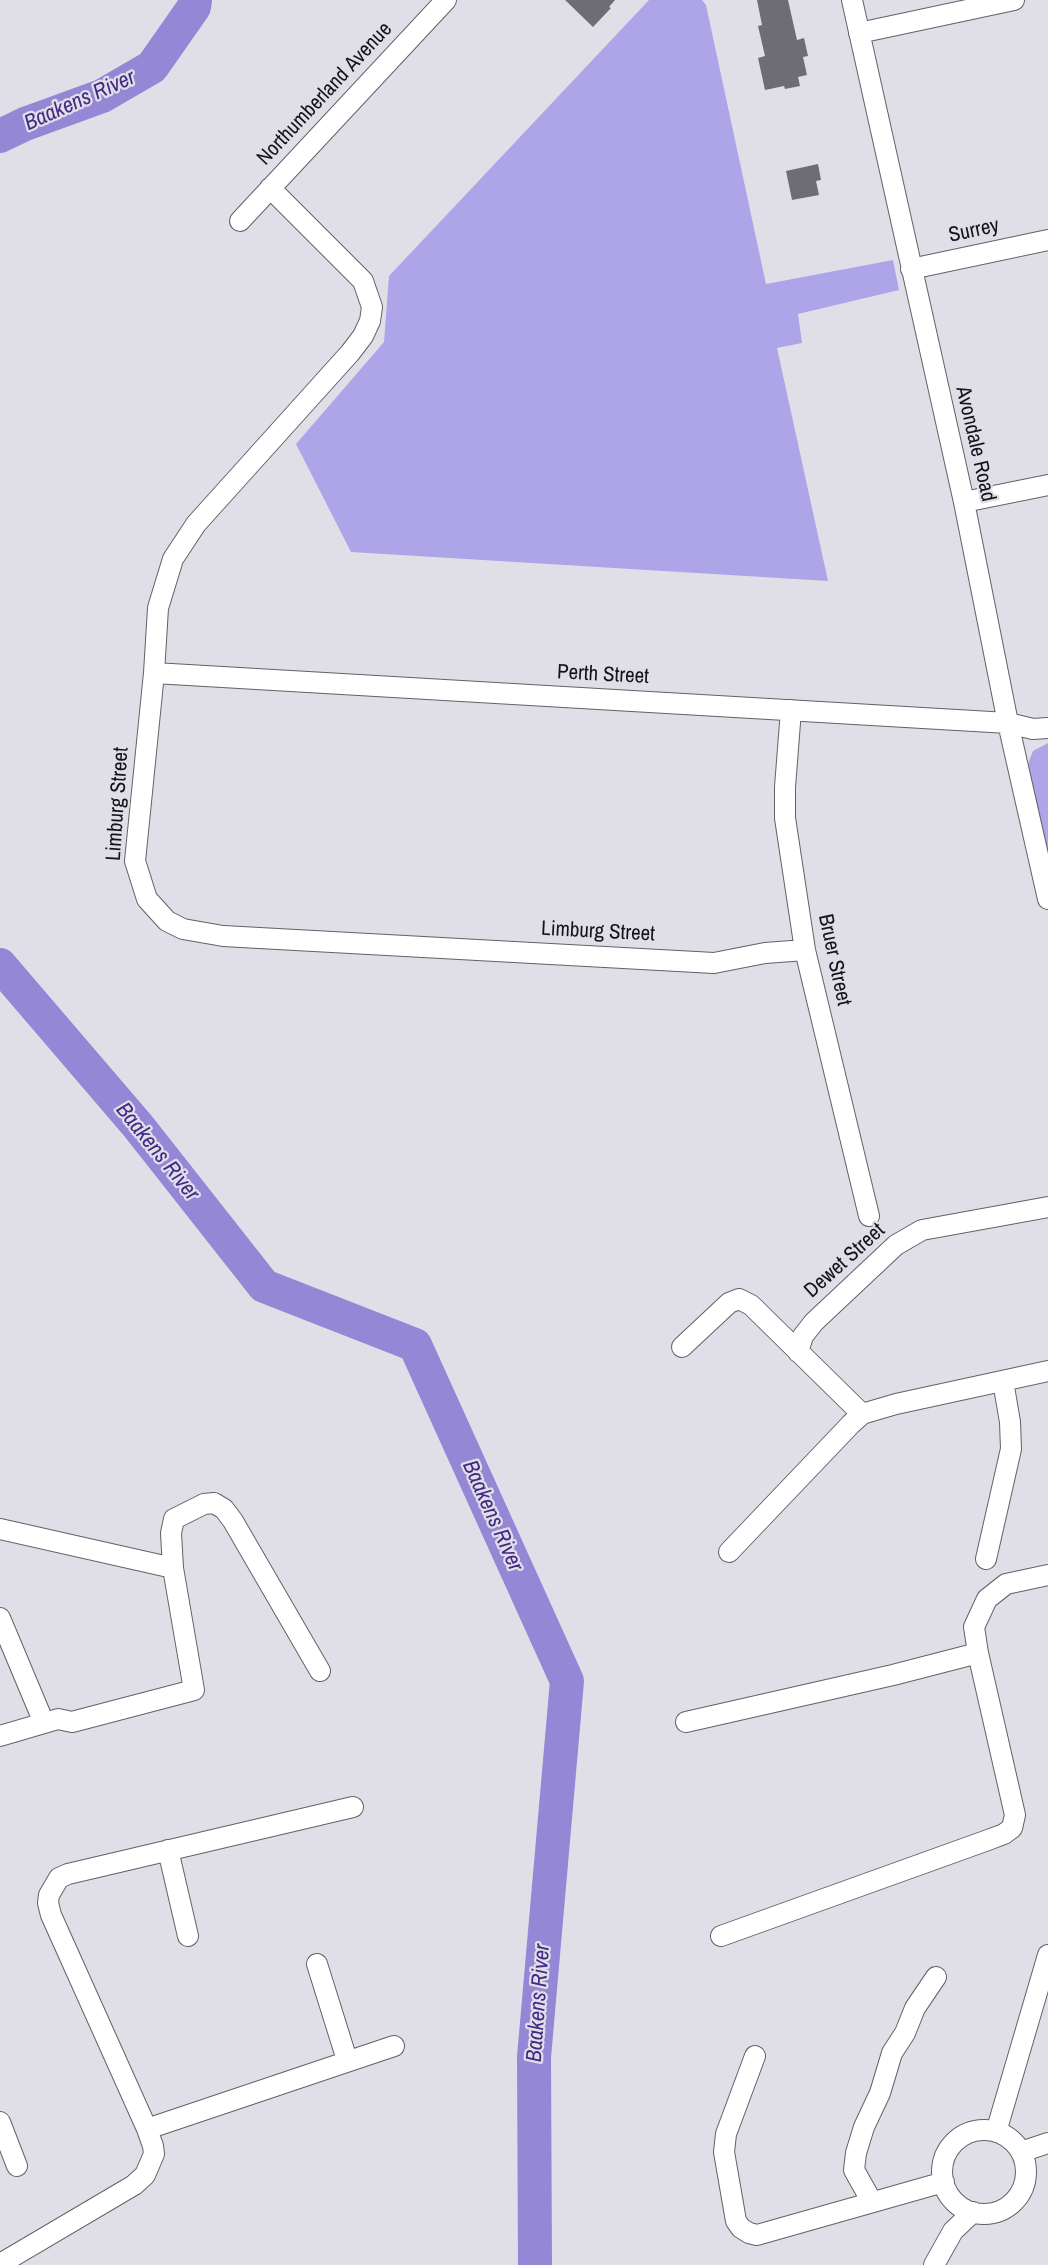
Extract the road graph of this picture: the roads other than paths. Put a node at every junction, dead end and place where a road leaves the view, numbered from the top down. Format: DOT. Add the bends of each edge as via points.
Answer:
graph roads {
  1 [pos="446,0"];
  2 [pos="852,0"];
  3 [pos="1014,0"];
  4 [pos="859,33"];
  5 [pos="270,188"];
  6 [pos="240,221"];
  7 [pos="1048,240"];
  8 [pos="911,269"];
  9 [pos="1048,485"];
  10 [pos="964,502"];
  11 [pos="154,673"];
  12 [pos="791,710"];
  13 [pos="1008,723"];
  14 [pos="1048,728"];
  15 [pos="1048,899"];
  16 [pos="806,950"];
  17 [pos="1048,1208"];
  18 [pos="868,1216"];
  19 [pos="682,1347"];
  20 [pos="798,1352"];
  21 [pos="1048,1371"];
  22 [pos="1003,1381"];
  23 [pos="862,1414"];
  24 [pos="0,1529"];
  25 [pos="729,1552"];
  26 [pos="986,1559"];
  27 [pos="173,1568"];
  28 [pos="1048,1575"];
  29 [pos="2,1628"];
  30 [pos="978,1653"];
  31 [pos="320,1671"];
  32 [pos="686,1722"];
  33 [pos="44,1723"];
  34 [pos="0,1736"];
  35 [pos="353,1807"];
  36 [pos="168,1850"];
  37 [pos="188,1936"];
  38 [pos="721,1936"];
  39 [pos="1048,1955"];
  40 [pos="316,1964"];
  41 [pos="936,1977"];
  42 [pos="394,2046"];
  43 [pos="754,2056"];
  44 [pos="347,2060"];
  45 [pos="147,2129"];
  46 [pos="996,2132"];
  47 [pos="2,2135"];
  48 [pos="1048,2143"];
  49 [pos="1021,2152"];
  50 [pos="17,2166"];
  51 [pos="944,2182"];
  52 [pos="872,2202"];
  53 [pos="973,2212"];
  54 [pos="0,2264"];
  55 [pos="934,2265"];
  1 -- 5 [label="street, Northumberland Avenue"];
  2 -- 4 [label="street, Avondale Road"];
  3 -- 4 [label="street"];
  4 -- 8 [label="street, Avondale Road"];
  5 -- 6 [label="street, Northumberland Avenue"];
  5 -- 11 [label="street, Limburg Street" via="363,281 372,307 370,321 350,353 183,542 173,559 158,608"];
  7 -- 8 [label="street, Surrey"];
  8 -- 10 [label="street, Avondale Road"];
  9 -- 10 [label="street"];
  10 -- 13 [label="street, Avondale Road"];
  11 -- 12 [label="street, Perth Street"];
  11 -- 16 [label="street, Limburg Street" via="135,861 151,905 167,921 183,929 223,936 714,963"];
  12 -- 13 [label="street, Perth Street"];
  12 -- 16 [label="street, Bruer Street" via="785,818"];
  13 -- 14 [label="street, Perth Street"];
  13 -- 15 [label="street, Avondale Road"];
  16 -- 18 [label="street, Bruer Street"];
  17 -- 20 [label="street, Dewet Street" via="922,1230 896,1245 814,1322 802,1336"];
  19 -- 20 [label="street" via="729,1303 739,1299 751,1305"];
  20 -- 23 [label="street"];
  21 -- 22 [label="street"];
  22 -- 23 [label="street"];
  22 -- 26 [label="street" via="1011,1449"];
  23 -- 25 [label="street"];
  24 -- 27 [label="street"];
  27 -- 31 [label="street" via="174,1519 204,1504 214,1503 224,1509"];
  27 -- 33 [label="street" via="194,1690 72,1722 58,1719"];
  28 -- 30 [label="street" via="1006,1584 987,1599 974,1627"];
  29 -- 33 [label="street"];
  30 -- 32 [label="street"];
  30 -- 38 [label="street" via="1015,1815 1012,1828"];
  33 -- 34 [label="street"];
  35 -- 36 [label="street"];
  36 -- 37 [label="street"];
  36 -- 45 [label="street" via="68,1874 59,1878 48,1903"];
  39 -- 46 [label="street"];
  40 -- 44 [label="street"];
  41 -- 52 [label="street" via="892,2054 856,2153 854,2170"];
  42 -- 44 [label="street"];
  43 -- 52 [label="street" via="726,2134 724,2152 736,2221 741,2229 758,2235"];
  44 -- 45 [label="street"];
  45 -- 54 [label="street" via="154,2154 145,2175"];
  46 -- 49 [label="street" via="1006,2136"];
  46 -- 51 [label="street" via="974,2132 955,2142 944,2160"];
  47 -- 50 [label="street"];
  48 -- 49 [label="street"];
  49 -- 53 [label="street" via="1026,2173 1013,2202 994,2213"];
  51 -- 52 [label="street"];
  51 -- 53 [label="street" via="954,2201"];
  53 -- 55 [label="street" via="953,2231"];
}
